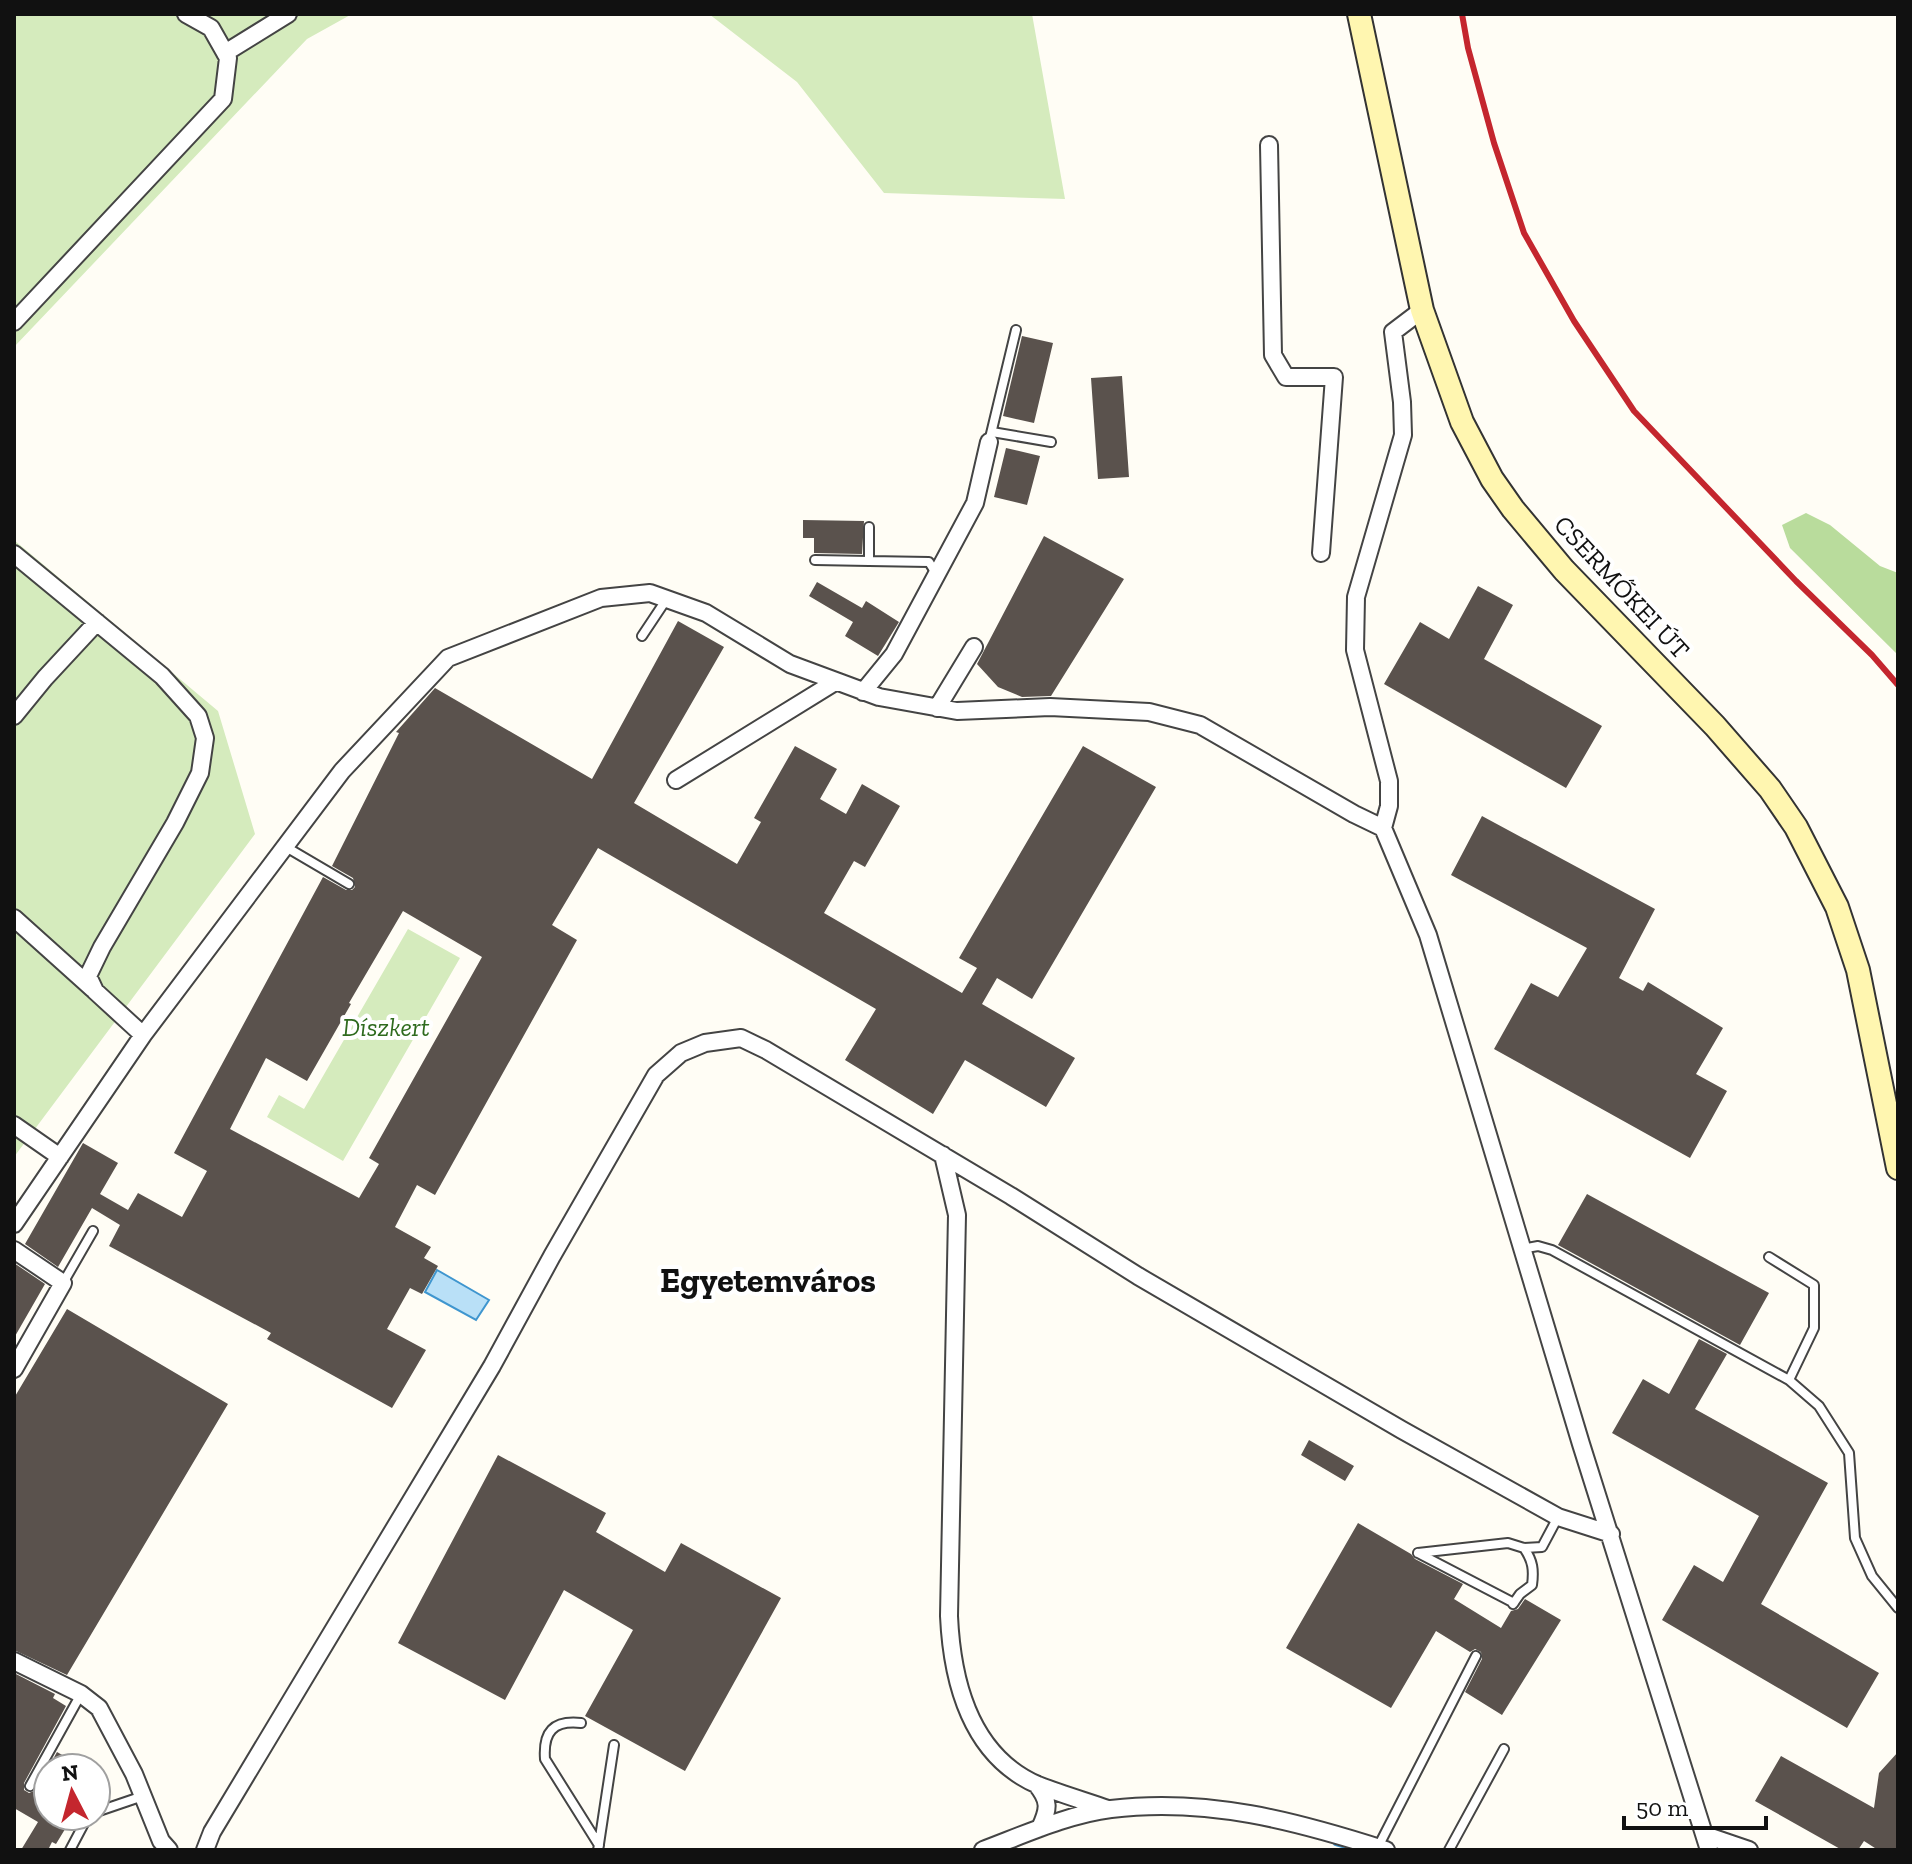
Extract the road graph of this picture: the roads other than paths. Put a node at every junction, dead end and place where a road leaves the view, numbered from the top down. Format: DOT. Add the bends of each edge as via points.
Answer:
graph roads {
  1 [pos="186,14"];
  2 [pos="288,14"];
  3 [pos="1359,14"];
  4 [pos="225,53"];
  5 [pos="1269,145"];
  6 [pos="1422,310"];
  7 [pos="14,322"];
  8 [pos="1016,330"];
  9 [pos="990,437"];
  10 [pos="1051,442"];
  11 [pos="869,527"];
  12 [pos="1321,553"];
  13 [pos="14,554"];
  14 [pos="815,560"];
  15 [pos="869,561"];
  16 [pos="937,576"];
  17 [pos="667,599"];
  18 [pos="97,622"];
  19 [pos="642,636"];
  20 [pos="974,647"];
  21 [pos="835,682"];
  22 [pos="863,692"];
  23 [pos="937,708"];
  24 [pos="14,716"];
  25 [pos="676,780"];
  26 [pos="1383,828"];
  27 [pos="286,847"];
  28 [pos="349,884"];
  29 [pos="14,918"];
  30 [pos="95,991"];
  31 [pos="143,1035"];
  32 [pos="14,1125"];
  33 [pos="943,1155"];
  34 [pos="60,1157"];
  35 [pos="1898,1168"];
  36 [pos="14,1224"];
  37 [pos="93,1231"];
  38 [pos="1521,1249"];
  39 [pos="14,1250"];
  40 [pos="1769,1257"];
  41 [pos="63,1283"];
  42 [pos="14,1369"];
  43 [pos="1789,1380"];
  44 [pos="1558,1517"];
  45 [pos="1611,1534"];
  46 [pos="1524,1548"];
  47 [pos="1898,1608"];
  48 [pos="1476,1656"];
  49 [pos="14,1661"];
  50 [pos="81,1694"];
  51 [pos="581,1723"];
  52 [pos="614,1745"];
  53 [pos="1504,1749"];
  54 [pos="1036,1784"];
  55 [pos="30,1786"];
  56 [pos="144,1796"];
  57 [pos="112,1807"];
  58 [pos="1108,1809"];
  59 [pos="1040,1828"];
  60 [pos="80,1832"];
  61 [pos="1707,1842"];
  62 [pos="599,1847"];
  63 [pos="1382,1849"];
  64 [pos="70,1850"];
  65 [pos="169,1850"];
  66 [pos="205,1850"];
  67 [pos="983,1850"];
  68 [pos="1449,1850"];
  69 [pos="1749,1850"];
  1 -- 4 [label="street" via="211,28"];
  2 -- 4 [label="street"];
  3 -- 6 [label="main road, CSERMŐKEI ÚT"];
  4 -- 7 [label="street" via="223,99"];
  5 -- 12 [label="street" via="1273,355 1286,377 1334,377"];
  6 -- 26 [label="street" via="1393,332 1403,435 1356,597 1355,650 1389,781"];
  6 -- 35 [label="main road, CSERMŐKEI ÚT" via="1462,422 1513,509 1770,789 1818,865 1858,970"];
  8 -- 9 [label="lane"];
  9 -- 10 [label="lane"];
  9 -- 16 [label="street" via="975,503"];
  11 -- 15 [label="lane"];
  13 -- 18 [label="street"];
  14 -- 15 [label="lane"];
  15 -- 16 [label="lane" via="929,562"];
  16 -- 22 [label="street" via="894,654"];
  17 -- 19 [label="lane"];
  17 -- 21 [label="street" via="706,613 790,664"];
  17 -- 27 [label="street" via="650,593 601,598 448,658 342,771"];
  18 -- 24 [label="street"];
  18 -- 30 [label="street" via="162,676 198,716 205,738 200,773 182,810 88,976"];
  20 -- 23 [label="street"];
  21 -- 22 [label="street"];
  21 -- 25 [label="street"];
  22 -- 23 [label="street"];
  23 -- 26 [label="street" via="1149,712 1200,725"];
  26 -- 38 [label="street" via="1428,935"];
  27 -- 28 [label="lane"];
  27 -- 31 [label="street"];
  29 -- 30 [label="street"];
  30 -- 31 [label="street"];
  31 -- 34 [label="street"];
  32 -- 34 [label="street"];
  33 -- 44 [label="street" via="1138,1276"];
  33 -- 54 [label="street" via="957,1215 950,1650 972,1722 992,1751"];
  33 -- 66 [label="street" via="741,1038 681,1053 656,1075 492,1366"];
  34 -- 36 [label="street"];
  37 -- 41 [label="lane"];
  38 -- 43 [label="lane" via="1552,1250"];
  38 -- 45 [label="street"];
  39 -- 41 [label="street"];
  40 -- 43 [label="lane" via="1814,1285 1814,1328"];
  41 -- 42 [label="street"];
  43 -- 47 [label="lane" via="1819,1406 1849,1453 1855,1538 1872,1576"];
  44 -- 45 [label="street"];
  44 -- 46 [label="lane" via="1542,1547"];
  45 -- 61 [label="street"];
  46 -- 46 [label="lane" via="1508,1543 1418,1553 1513,1605 1532,1585 1532,1559"];
  48 -- 63 [label="lane" via="1428,1745"];
  49 -- 50 [label="street"];
  50 -- 55 [label="lane"];
  50 -- 56 [label="street" via="99,1708"];
  51 -- 62 [label="lane" via="557,1725 548,1734 545,1759"];
  52 -- 62 [label="lane"];
  53 -- 68 [label="lane"];
  54 -- 58 [label="street"];
  54 -- 59 [label="street" via="1049,1805"];
  56 -- 57 [label="lane"];
  56 -- 65 [label="street"];
  58 -- 59 [label="street"];
  58 -- 63 [label="street" via="1210,1806 1259,1814"];
  59 -- 67 [label="street"];
  60 -- 64 [label="lane"];
  61 -- 69 [label="street"];
}
